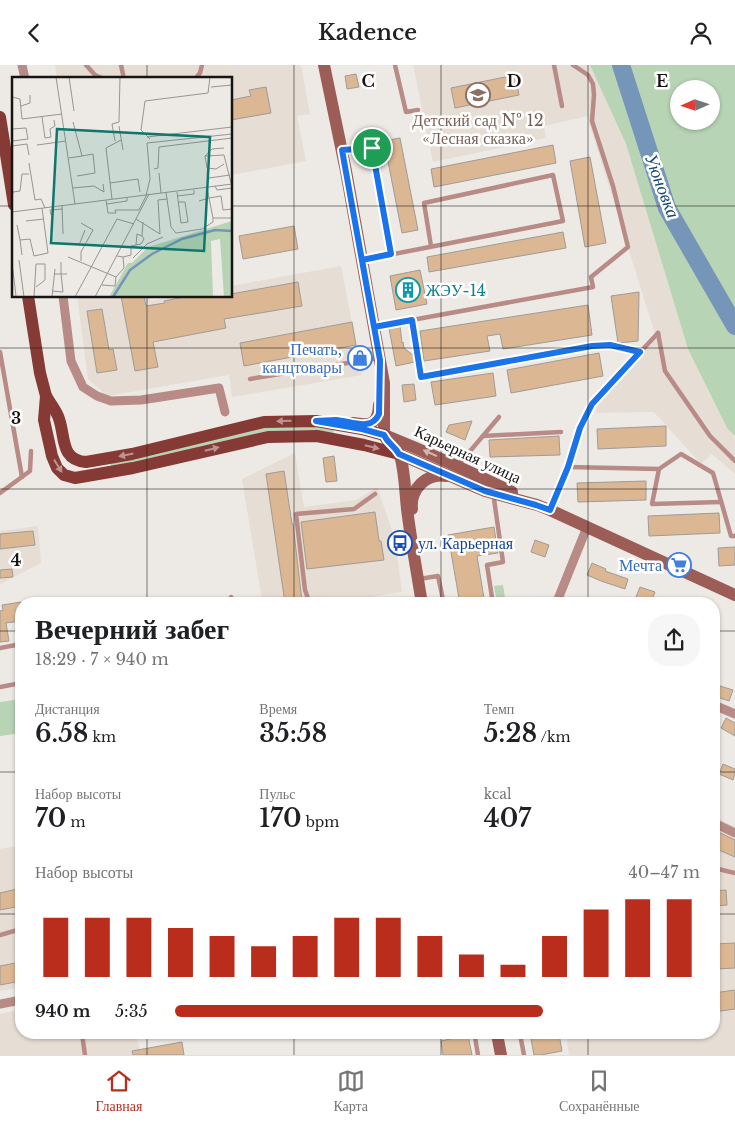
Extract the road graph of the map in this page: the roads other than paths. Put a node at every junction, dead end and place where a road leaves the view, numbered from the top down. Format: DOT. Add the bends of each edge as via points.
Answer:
graph roads {
  1 [pos="86,65"];
  2 [pos="202,65"];
  3 [pos="395,65"];
  4 [pos="554,65"];
  5 [pos="573,65"];
  6 [pos="327,66"];
  7 [pos="100,77"];
  8 [pos="197,77"];
  9 [pos="562,106"];
  10 [pos="418,110"];
  11 [pos="0,117"];
  12 [pos="342,150"];
  13 [pos="12,192"];
  14 [pos="431,246"];
  15 [pos="391,254"];
  16 [pos="362,260"];
  17 [pos="28,297"];
  18 [pos="62,297"];
  19 [pos="412,320"];
  20 [pos="374,327"];
  21 [pos="0,352"];
  22 [pos="640,352"];
  23 [pos="380,359"];
  24 [pos="250,379"];
  25 [pos="46,396"];
  26 [pos="225,412"];
  27 [pos="499,417"];
  28 [pos="316,421"];
  29 [pos="561,432"];
  30 [pos="384,435"];
  31 [pos="484,436"];
  32 [pos="31,451"];
  33 [pos="399,454"];
  34 [pos="735,461"];
  35 [pos="460,463"];
  36 [pos="568,467"];
  37 [pos="659,469"];
  38 [pos="22,477"];
  39 [pos="453,477"];
  40 [pos="0,493"];
  41 [pos="375,494"];
  42 [pos="494,499"];
  43 [pos="721,502"];
  44 [pos="536,505"];
  45 [pos="550,510"];
  46 [pos="587,527"];
  47 [pos="735,536"];
  48 [pos="418,576"];
  49 [pos="735,595"];
  50 [pos="308,597"];
  51 [pos="421,597"];
  52 [pos="442,597"];
  53 [pos="492,597"];
  54 [pos="559,597"];
  55 [pos="15,645"];
  56 [pos="0,648"];
  57 [pos="15,684"];
  58 [pos="0,687"];
  59 [pos="720,708"];
  60 [pos="735,714"];
  61 [pos="720,826"];
  62 [pos="735,833"];
  63 [pos="720,869"];
  64 [pos="735,873"];
  65 [pos="15,931"];
  66 [pos="0,935"];
  67 [pos="15,1001"];
  68 [pos="0,1004"];
  69 [pos="83,1039"];
  70 [pos="475,1039"];
  71 [pos="498,1039"];
  72 [pos="521,1039"];
  73 [pos="85,1055"];
  74 [pos="478,1055"];
  75 [pos="501,1055"];
  76 [pos="524,1055"];
  1 -- 7 [label="lane"];
  2 -- 8 [label="lane"];
  3 -- 10 [label="lane" via="406,112"];
  4 -- 9 [label="lane"];
  5 -- 19 [label="lane" via="588,75 593,83 592,121 628,247 592,277 593,287"];
  6 -- 12 [label="street"];
  11 -- 13 [label="main road"];
  12 -- 15 [label="lane" via="372,148"];
  12 -- 16 [label="street"];
  14 -- 14 [label="lane" via="424,203 553,175 562,221"];
  14 -- 15 [label="lane"];
  15 -- 16 [label="lane"];
  16 -- 20 [label="street"];
  17 -- 25 [label="main road"];
  18 -- 26 [label="street" via="71,361 83,387 111,401 141,400 219,388"];
  19 -- 20 [label="lane"];
  19 -- 22 [label="lane" via="421,377 592,346 610,345"];
  20 -- 23 [label="street"];
  21 -- 38 [label="lane"];
  22 -- 34 [label="lane" via="658,333 665,371 710,436"];
  22 -- 36 [label="lane" via="592,404 580,428"];
  23 -- 24 [label="lane"];
  23 -- 28 [label="street" via="379,414 374,422 363,425 335,420"];
  23 -- 30 [label="street" via="384,383"];
  28 -- 25 [label="main road, one-way" via="264,422 86,463 72,459 68,453 58,417"];
  25 -- 33 [label="main road, one-way" via="44,420 52,456 64,475 75,478 132,469 268,437 318,436"];
  27 -- 31 [label="lane"];
  28 -- 30 [label="main road"];
  29 -- 31 [label="lane"];
  30 -- 33 [label="street"];
  44 -- 30 [label="street, Карьерная улица, one-way" via="478,475"];
  31 -- 35 [label="lane"];
  32 -- 38 [label="lane" via="30,471"];
  33 -- 39 [label="street, Карьерная улица"];
  33 -- 48 [label="street"];
  36 -- 37 [label="lane"];
  36 -- 45 [label="lane"];
  37 -- 43 [label="lane" via="681,453 713,473"];
  37 -- 43 [label="lane" via="652,504"];
  38 -- 40 [label="lane"];
  39 -- 44 [label="street, Карьерная улица" via="485,491"];
  39 -- 48 [label="street" via="430,477 415,491 412,505"];
  41 -- 50 [label="lane" via="354,509 296,514"];
  42 -- 53 [label="lane" via="503,562 487,565"];
  43 -- 47 [label="lane" via="731,536"];
  44 -- 45 [label="street, Карьерная улица"];
  45 -- 46 [label="street, Карьерная улица"];
  46 -- 49 [label="street, Карьерная улица"];
  46 -- 54 [label="street"];
  48 -- 51 [label="street"];
  48 -- 52 [label="lane" via="438,576"];
  55 -- 56 [label="lane"];
  57 -- 58 [label="lane"];
  59 -- 60 [label="street"];
  61 -- 62 [label="street"];
  63 -- 64 [label="lane"];
  65 -- 66 [label="lane"];
  67 -- 68 [label="street"];
  69 -- 73 [label="lane"];
  70 -- 74 [label="lane"];
  71 -- 75 [label="street"];
  72 -- 76 [label="lane"];
}
